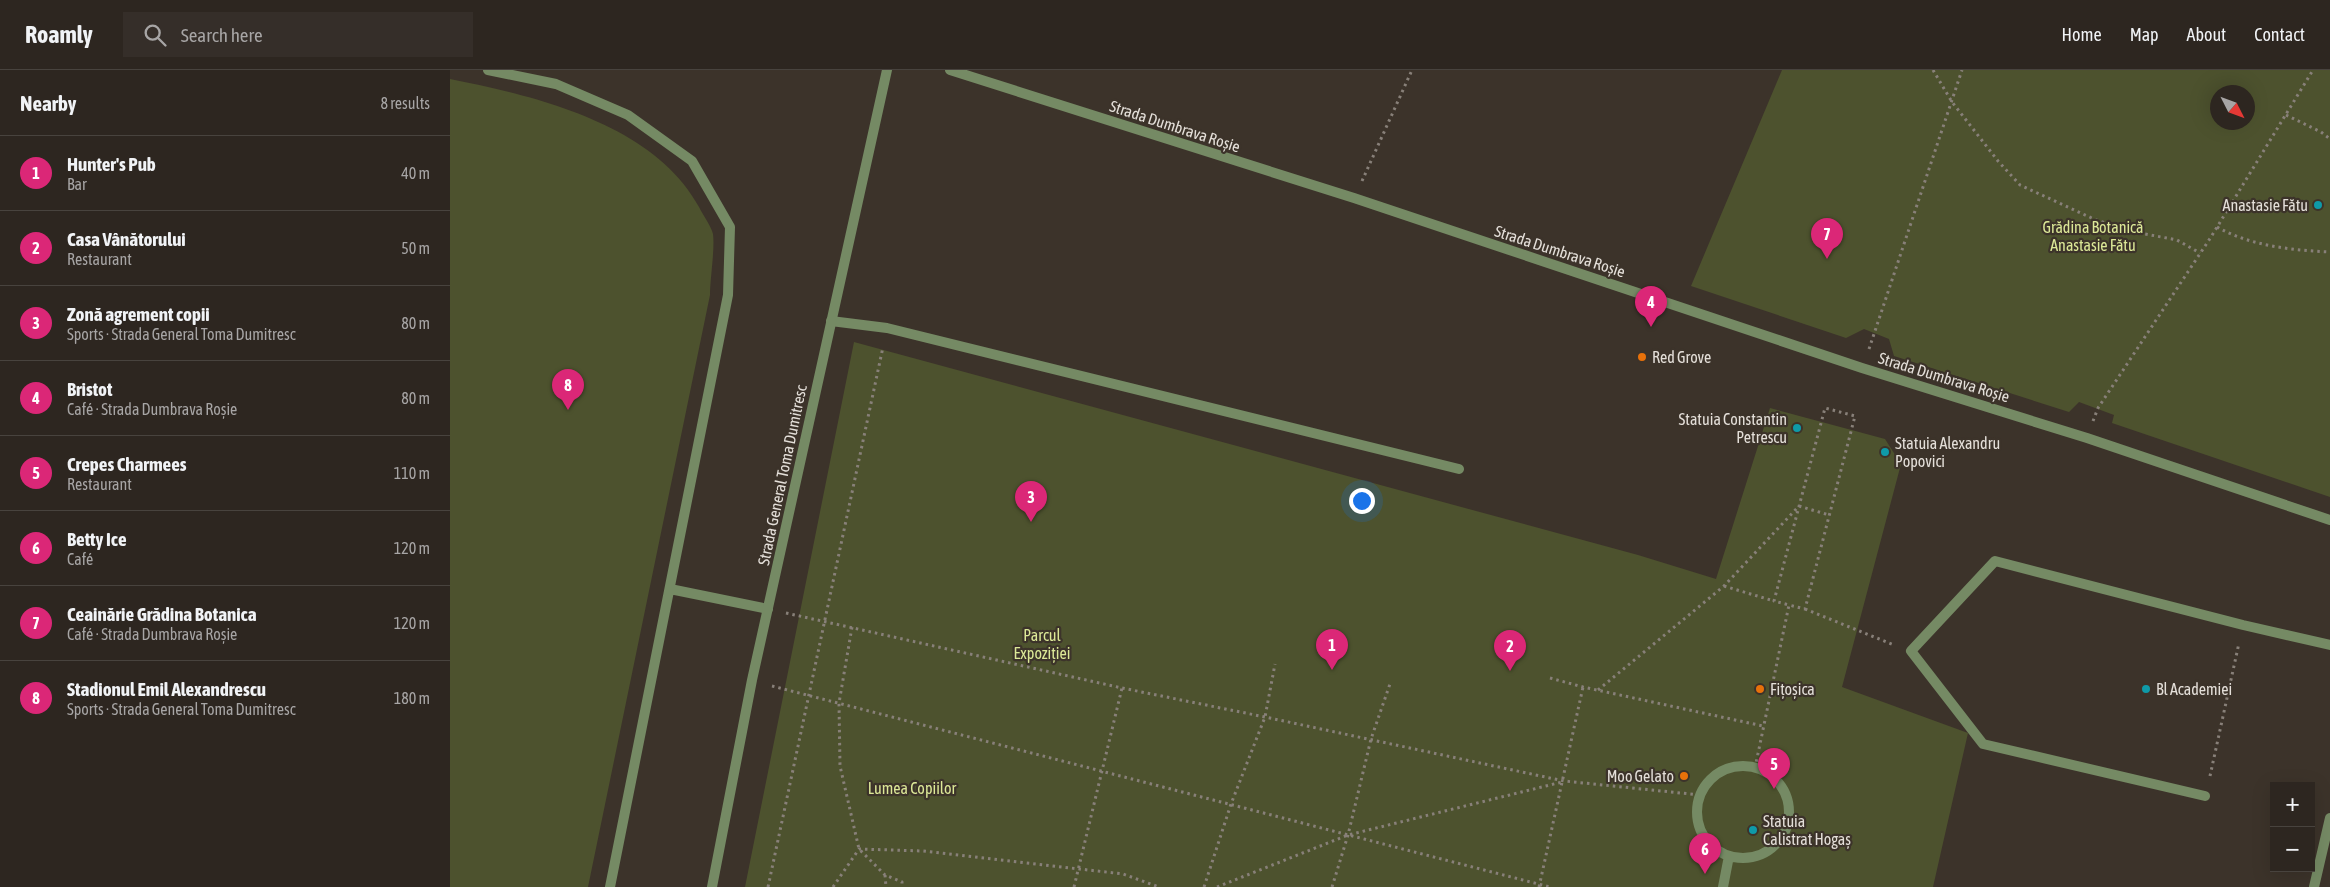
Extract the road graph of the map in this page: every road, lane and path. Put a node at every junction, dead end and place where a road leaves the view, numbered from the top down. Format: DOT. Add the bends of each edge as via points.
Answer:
graph roads {
  1 [pos="488,70"];
  2 [pos="887,70"];
  3 [pos="950,70"];
  4 [pos="1412,70"];
  5 [pos="1933,70"];
  6 [pos="1962,70"];
  7 [pos="2313,70"];
  8 [pos="1952,102"];
  9 [pos="2286,115"];
  10 [pos="2330,139"];
  11 [pos="1354,198"];
  12 [pos="2217,227"];
  13 [pos="2330,252"];
  14 [pos="2200,253"];
  15 [pos="831,321"];
  16 [pos="887,328"];
  17 [pos="1869,350"];
  18 [pos="2087,438"];
  19 [pos="1459,469"];
  20 [pos="1799,506"];
  21 [pos="1829,515"];
  22 [pos="2330,520"];
  23 [pos="1724,586"];
  24 [pos="670,589"];
  25 [pos="1774,601"];
  26 [pos="1789,605"];
  27 [pos="768,609"];
  28 [pos="1805,609"];
  29 [pos="824,621"];
  30 [pos="2243,625"];
  31 [pos="852,627"];
  32 [pos="2330,645"];
  33 [pos="1911,652"];
  34 [pos="1275,664"];
  35 [pos="1550,678"];
  36 [pos="752,680"];
  37 [pos="1391,681"];
  38 [pos="1583,687"];
  39 [pos="1122,688"];
  40 [pos="1598,690"];
  41 [pos="809,695"];
  42 [pos="838,703"];
  43 [pos="1265,716"];
  44 [pos="1763,726"];
  45 [pos="1371,740"];
  46 [pos="1755,768"];
  47 [pos="1102,771"];
  48 [pos="1564,781"];
  49 [pos="1700,795"];
  50 [pos="2205,796"];
  51 [pos="1231,804"];
  52 [pos="2330,818"];
  53 [pos="1348,835"];
  54 [pos="859,849"];
  55 [pos="1729,856"];
  56 [pos="1078,868"];
  57 [pos="885,875"];
  58 [pos="1540,886"];
  59 [pos="610,887"];
  60 [pos="712,887"];
  61 [pos="768,887"];
  62 [pos="834,887"];
  63 [pos="886,887"];
  64 [pos="902,887"];
  65 [pos="1074,887"];
  66 [pos="1160,887"];
  67 [pos="1204,887"];
  68 [pos="1217,887"];
  69 [pos="1332,887"];
  70 [pos="1550,887"];
  71 [pos="1722,887"];
  72 [pos="2314,887"];
  1 -- 24 [label="street" via="556,84 628,115 692,161 730,227 728,296"];
  2 -- 15 [label="street, Strada General Toma Dumitresc"];
  3 -- 11 [label="street, Strada Dumbrava Roșie"];
  4 -- 11 [label="path"];
  5 -- 8 [label="path"];
  6 -- 8 [label="path"];
  7 -- 9 [label="path"];
  8 -- 14 [label="path" via="2020,184 2096,220 2177,240"];
  8 -- 17 [label="path"];
  9 -- 10 [label="path"];
  9 -- 12 [label="path"];
  11 -- 18 [label="street, Strada Dumbrava Roșie" via="1862,368"];
  12 -- 13 [label="path" via="2236,238 2294,250"];
  12 -- 14 [label="path"];
  14 -- 18 [label="path" via="2098,408"];
  15 -- 16 [label="street"];
  15 -- 27 [label="street, Strada General Toma Dumitresc"];
  16 -- 19 [label="street"];
  16 -- 29 [label="path"];
  18 -- 22 [label="street, Strada Dumbrava Roșie"];
  20 -- 21 [label="path"];
  20 -- 21 [label="path" via="1825,408 1855,416"];
  20 -- 23 [label="path"];
  20 -- 25 [label="path"];
  21 -- 28 [label="path"];
  23 -- 25 [label="path"];
  23 -- 40 [label="path"];
  24 -- 27 [label="street"];
  24 -- 59 [label="street"];
  25 -- 26 [label="path"];
  26 -- 28 [label="path"];
  26 -- 44 [label="path"];
  27 -- 29 [label="path"];
  27 -- 36 [label="street, Strada General Toma Dumitresc"];
  28 -- 33 [label="path"];
  29 -- 31 [label="path"];
  29 -- 41 [label="path"];
  30 -- 32 [label="street"];
  30 -- 33 [label="street" via="1995,561"];
  30 -- 50 [label="path"];
  31 -- 39 [label="path"];
  31 -- 42 [label="path"];
  33 -- 50 [label="street" via="1983,744"];
  34 -- 43 [label="path"];
  35 -- 38 [label="path"];
  36 -- 41 [label="path"];
  36 -- 60 [label="street, Strada General Toma Dumitresc"];
  37 -- 45 [label="path"];
  38 -- 40 [label="path"];
  38 -- 48 [label="path"];
  39 -- 43 [label="path"];
  39 -- 47 [label="path"];
  40 -- 44 [label="path"];
  41 -- 42 [label="path"];
  41 -- 61 [label="path"];
  42 -- 47 [label="path"];
  42 -- 54 [label="path" via="840,766"];
  43 -- 45 [label="path"];
  43 -- 51 [label="path"];
  44 -- 46 [label="path"];
  45 -- 48 [label="path"];
  45 -- 53 [label="path"];
  46 -- 49 [label="street" via="1728,768 1706,783"];
  46 -- 55 [label="street" via="1779,783 1789,810 1786,824 1780,838 1770,848 1743,858"];
  47 -- 51 [label="path"];
  47 -- 56 [label="path"];
  48 -- 49 [label="path"];
  48 -- 53 [label="path"];
  48 -- 58 [label="path"];
  49 -- 55 [label="street" via="1696,810 1698,824 1715,849"];
  51 -- 53 [label="path"];
  51 -- 67 [label="path"];
  52 -- 72 [label="street"];
  53 -- 58 [label="path"];
  53 -- 68 [label="path"];
  53 -- 69 [label="path"];
  54 -- 56 [label="path" via="923,851"];
  54 -- 57 [label="path"];
  54 -- 62 [label="path"];
  55 -- 71 [label="street"];
  56 -- 65 [label="path"];
  56 -- 66 [label="path" via="1124,874"];
  57 -- 63 [label="path"];
  57 -- 64 [label="path" via="902,882"];
  58 -- 70 [label="path"];
}
